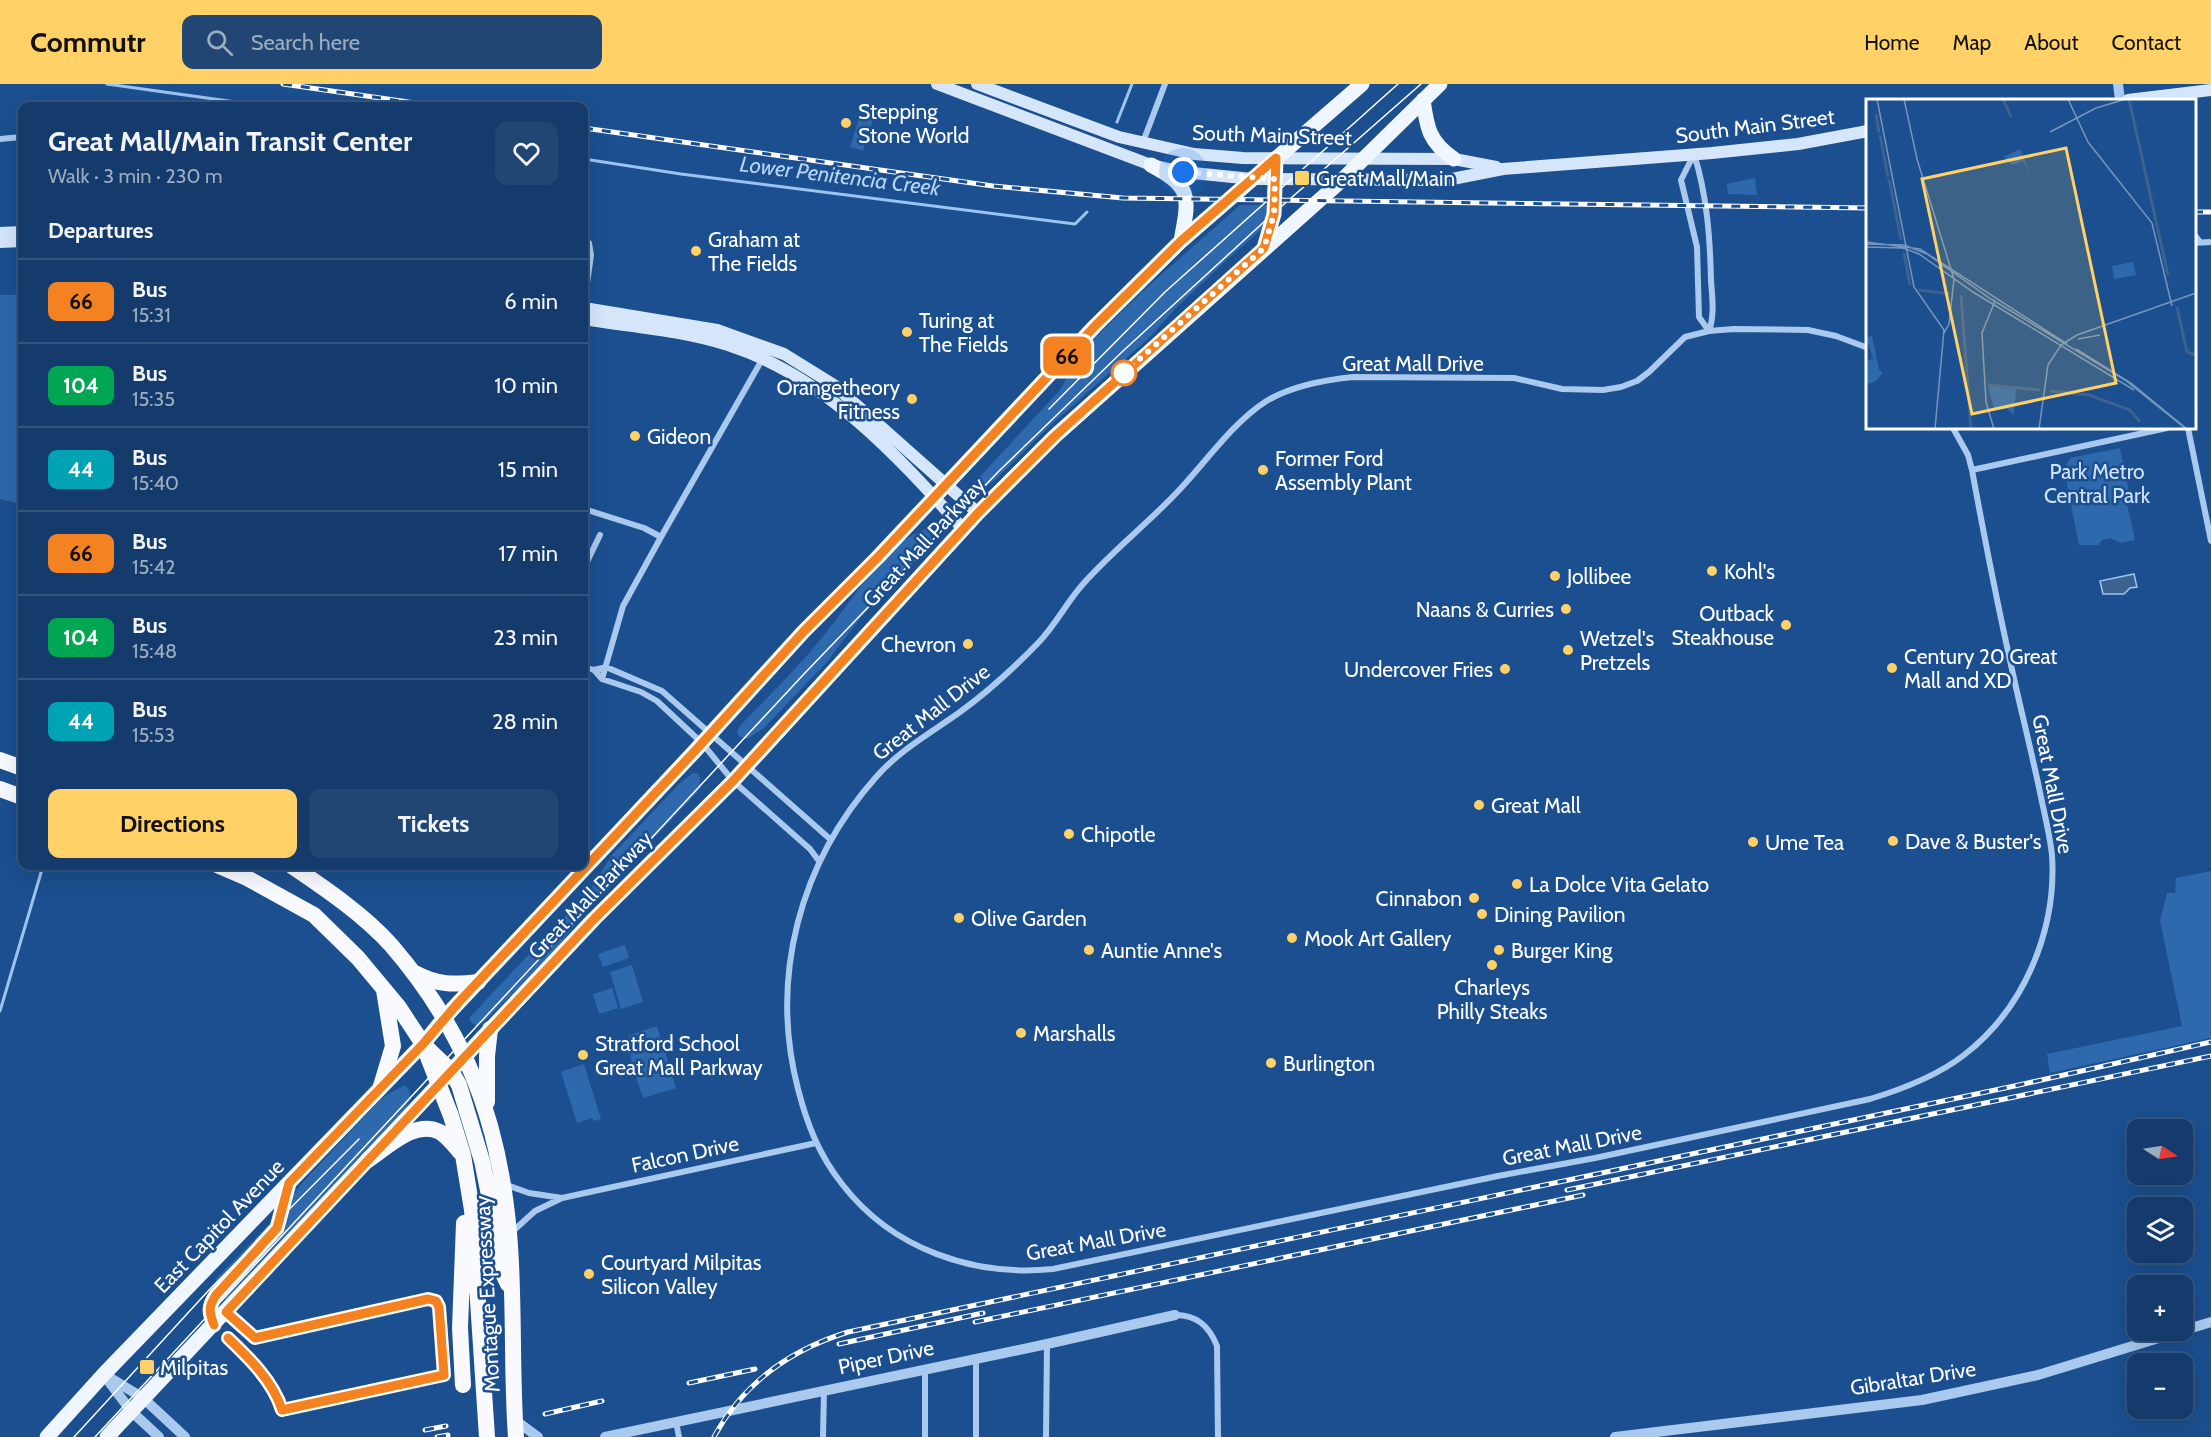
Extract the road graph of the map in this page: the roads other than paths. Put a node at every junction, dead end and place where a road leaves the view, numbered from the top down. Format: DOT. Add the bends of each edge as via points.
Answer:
graph roads {
  1 [pos="937,84"];
  2 [pos="977,84"];
  3 [pos="1165,84"];
  4 [pos="1362,84"];
  5 [pos="1440,84"];
  6 [pos="2118,84"];
  7 [pos="2211,90"];
  8 [pos="2120,99"];
  9 [pos="2135,99"];
  10 [pos="1423,100"];
  11 [pos="1029,104"];
  12 [pos="1024,118"];
  13 [pos="1866,130"];
  14 [pos="18,137"];
  15 [pos="0,139"];
  16 [pos="1143,142"];
  17 [pos="1694,154"];
  18 [pos="1276,158"];
  19 [pos="1363,158"];
  20 [pos="1454,159"];
  21 [pos="1151,165"];
  22 [pos="1503,169"];
  23 [pos="1252,179"];
  24 [pos="1275,179"];
  25 [pos="1342,180"];
  26 [pos="18,232"];
  27 [pos="0,233"];
  28 [pos="18,241"];
  29 [pos="1181,241"];
  30 [pos="0,242"];
  31 [pos="588,242"];
  32 [pos="2197,242"];
  33 [pos="2211,242"];
  34 [pos="1264,248"];
  35 [pos="588,273"];
  36 [pos="588,307"];
  37 [pos="588,321"];
  38 [pos="1709,331"];
  39 [pos="1866,347"];
  40 [pos="763,358"];
  41 [pos="1954,429"];
  42 [pos="2162,429"];
  43 [pos="2188,429"];
  44 [pos="1972,470"];
  45 [pos="946,485"];
  46 [pos="934,497"];
  47 [pos="588,510"];
  48 [pos="978,513"];
  49 [pos="963,529"];
  50 [pos="600,534"];
  51 [pos="661,537"];
  52 [pos="2211,541"];
  53 [pos="588,555"];
  54 [pos="606,667"];
  55 [pos="588,668"];
  56 [pos="594,670"];
  57 [pos="602,679"];
  58 [pos="706,738"];
  59 [pos="0,760"];
  60 [pos="747,765"];
  61 [pos="18,767"];
  62 [pos="733,781"];
  63 [pos="0,789"];
  64 [pos="18,796"];
  65 [pos="830,839"];
  66 [pos="819,861"];
  67 [pos="588,864"];
  68 [pos="228,870"];
  69 [pos="298,870"];
  70 [pos="583,870"];
  71 [pos="411,971"];
  72 [pos="478,982"];
  73 [pos="384,990"];
  74 [pos="445,1017"];
  75 [pos="490,1029"];
  76 [pos="423,1044"];
  77 [pos="465,1056"];
  78 [pos="451,1071"];
  79 [pos="381,1086"];
  80 [pos="439,1086"];
  81 [pos="488,1112"];
  82 [pos="816,1143"];
  83 [pos="463,1155"];
  84 [pos="368,1160"];
  85 [pos="289,1183"];
  86 [pos="467,1184"];
  87 [pos="504,1184"];
  88 [pos="562,1198"];
  89 [pos="509,1234"];
  90 [pos="512,1293"];
  91 [pos="1175,1315"];
  92 [pos="2211,1322"];
  93 [pos="214,1325"];
  94 [pos="1047,1344"];
  95 [pos="976,1359"];
  96 [pos="925,1369"];
  97 [pos="104,1374"];
  98 [pos="463,1385"];
  99 [pos="824,1390"];
  100 [pos="143,1398"];
  101 [pos="131,1411"];
  102 [pos="515,1420"];
  103 [pos="676,1422"];
  104 [pos="47,1437"];
  105 [pos="107,1437"];
  106 [pos="159,1437"];
  107 [pos="185,1437"];
  108 [pos="487,1437"];
  109 [pos="516,1437"];
  110 [pos="538,1437"];
  111 [pos="605,1437"];
  112 [pos="679,1437"];
  113 [pos="823,1437"];
  114 [pos="925,1437"];
  115 [pos="976,1437"];
  116 [pos="1046,1437"];
  117 [pos="1218,1437"];
  118 [pos="1615,1437"];
  1 -- 12 [label="main road, South Main Street"];
  2 -- 11 [label="main road, South Main Street"];
  3 -- 16 [label="street"];
  4 -- 18 [label="main road, Great Mall Parkway"];
  5 -- 10 [label="main road, Great Mall Parkway"];
  6 -- 8 [label="street"];
  7 -- 9 [label="main road"];
  10 -- 19 [label="main road, Great Mall Parkway"];
  10 -- 20 [label="main road" via="1430,135"];
  11 -- 12 [label="main road"];
  11 -- 16 [label="main road, South Main Street"];
  12 -- 21 [label="main road, South Main Street"];
  13 -- 17 [label="main road, South Main Street" via="1798,144"];
  14 -- 15 [label="street"];
  16 -- 18 [label="main road, South Main Street" via="1194,154"];
  17 -- 22 [label="main road, South Main Street"];
  17 -- 38 [label="street" via="1704,188 1710,249 1713,319"];
  17 -- 38 [label="street" via="1681,180 1697,247 1699,317"];
  18 -- 19 [label="main road, South Main Street"];
  18 -- 23 [label="main road, Great Mall Parkway"];
  18 -- 24 [label="main road"];
  19 -- 20 [label="main road, South Main Street"];
  19 -- 25 [label="main road, Great Mall Parkway"];
  20 -- 22 [label="main road, South Main Street"];
  21 -- 23 [label="main road, South Main Street"];
  21 -- 29 [label="main road" via="1172,176 1182,188 1187,210"];
  22 -- 25 [label="main road, South Main Street" via="1447,180"];
  23 -- 24 [label="main road, South Main Street"];
  23 -- 29 [label="main road, Great Mall Parkway"];
  24 -- 25 [label="main road, South Main Street"];
  24 -- 34 [label="main road" via="1274,214"];
  25 -- 34 [label="main road, Great Mall Parkway"];
  26 -- 27 [label="main road"];
  28 -- 30 [label="main road"];
  29 -- 45 [label="main road, Great Mall Parkway"];
  31 -- 35 [label="street" via="591,249"];
  32 -- 33 [label="street"];
  34 -- 48 [label="main road, Great Mall Parkway" via="1055,436"];
  36 -- 45 [label="main road" via="706,327 784,354 834,385"];
  37 -- 40 [label="main road" via="681,333"];
  38 -- 39 [label="street, Great Mall Drive" via="1808,330"];
  38 -- 65 [label="street, Great Mall Drive" via="1685,337 1643,377 1612,389 1562,389 1514,378 1369,376 1313,384 1266,401 1082,584 1052,627 1011,669 876,777"];
  40 -- 46 [label="main road" via="833,401"];
  40 -- 51 [label="street"];
  41 -- 44 [label="street, Great Mall Drive"];
  42 -- 44 [label="street"];
  43 -- 52 [label="street"];
  44 -- 82 [label="street, Great Mall Drive" via="2047,826 2052,878 2045,929 2021,990 1976,1046 1950,1065 1897,1090 1806,1113 1038,1270 980,1267 909,1242 856,1202"];
  45 -- 46 [label="main road, Great Mall Parkway"];
  45 -- 48 [label="main road"];
  46 -- 49 [label="main road"];
  46 -- 58 [label="main road, Great Mall Parkway"];
  47 -- 51 [label="street"];
  48 -- 49 [label="main road, Great Mall Parkway"];
  49 -- 60 [label="main road, Great Mall Parkway"];
  50 -- 53 [label="street"];
  51 -- 54 [label="street" via="623,606"];
  54 -- 56 [label="street"];
  54 -- 57 [label="street"];
  54 -- 58 [label="street" via="662,691"];
  55 -- 56 [label="street"];
  56 -- 57 [label="street"];
  57 -- 58 [label="street" via="657,701"];
  58 -- 60 [label="street"];
  58 -- 62 [label="street"];
  58 -- 67 [label="main road, Great Mall Parkway"];
  59 -- 61 [label="highway"];
  60 -- 62 [label="main road, Great Mall Parkway"];
  60 -- 65 [label="street"];
  62 -- 66 [label="street"];
  62 -- 75 [label="main road, Great Mall Parkway"];
  63 -- 64 [label="highway"];
  65 -- 66 [label="street, Great Mall Drive"];
  66 -- 82 [label="street, Great Mall Drive" via="797,922 787,992 794,1070"];
  68 -- 73 [label="highway, Montague Expressway" via="314,915"];
  69 -- 71 [label="highway, Montague Expressway" via="366,922"];
  70 -- 72 [label="main road, Great Mall Parkway"];
  71 -- 72 [label="highway" via="449,985"];
  71 -- 74 [label="highway, Montague Expressway"];
  72 -- 74 [label="main road, Great Mall Parkway"];
  73 -- 76 [label="highway, Montague Expressway"];
  73 -- 79 [label="highway" via="393,1046"];
  74 -- 76 [label="main road, Great Mall Parkway"];
  74 -- 77 [label="highway, Montague Expressway"];
  75 -- 77 [label="main road, Great Mall Parkway"];
  75 -- 81 [label="highway"];
  76 -- 78 [label="highway"];
  76 -- 79 [label="main road, East Capitol Avenue"];
  76 -- 80 [label="highway, Montague Expressway"];
  77 -- 78 [label="main road"];
  77 -- 81 [label="highway, Montague Expressway"];
  78 -- 80 [label="main road"];
  78 -- 90 [label="highway" via="459,1085 482,1161 498,1263"];
  79 -- 85 [label="main road, East Capitol Avenue"];
  80 -- 83 [label="highway, Montague Expressway"];
  80 -- 84 [label="main road"];
  81 -- 87 [label="highway, Montague Expressway"];
  82 -- 88 [label="street, Falcon Drive"];
  83 -- 84 [label="highway" via="439,1131 420,1129"];
  83 -- 86 [label="highway, Montague Expressway"];
  84 -- 93 [label="main road"];
  85 -- 93 [label="main road" via="277,1228 210,1305 208,1311"];
  85 -- 97 [label="main road, East Capitol Avenue"];
  86 -- 98 [label="highway" via="460,1328"];
  86 -- 108 [label="highway, Montague Expressway"];
  87 -- 88 [label="street, Falcon Drive"];
  87 -- 89 [label="highway, Montague Expressway"];
  88 -- 89 [label="street, Falcon Drive" via="536,1211"];
  89 -- 90 [label="highway, Montague Expressway"];
  90 -- 102 [label="highway, Montague Expressway"];
  91 -- 94 [label="street, Piper Drive"];
  91 -- 117 [label="street" via="1204,1323 1217,1346"];
  92 -- 118 [label="street, Gibraltar Drive" via="2038,1375 1922,1400"];
  93 -- 100 [label="main road"];
  94 -- 95 [label="street, Piper Drive"];
  94 -- 116 [label="street"];
  95 -- 96 [label="street, Piper Drive"];
  95 -- 115 [label="street"];
  96 -- 99 [label="street, Piper Drive"];
  96 -- 114 [label="street"];
  97 -- 100 [label="street"];
  97 -- 101 [label="street"];
  97 -- 104 [label="main road, East Capitol Avenue"];
  99 -- 103 [label="street, Piper Drive"];
  99 -- 113 [label="street"];
  100 -- 101 [label="main road"];
  100 -- 107 [label="street"];
  101 -- 105 [label="main road"];
  101 -- 106 [label="street"];
  102 -- 109 [label="highway, Montague Expressway"];
  102 -- 110 [label="street"];
  103 -- 111 [label="street, Piper Drive"];
  103 -- 112 [label="street"];
}
